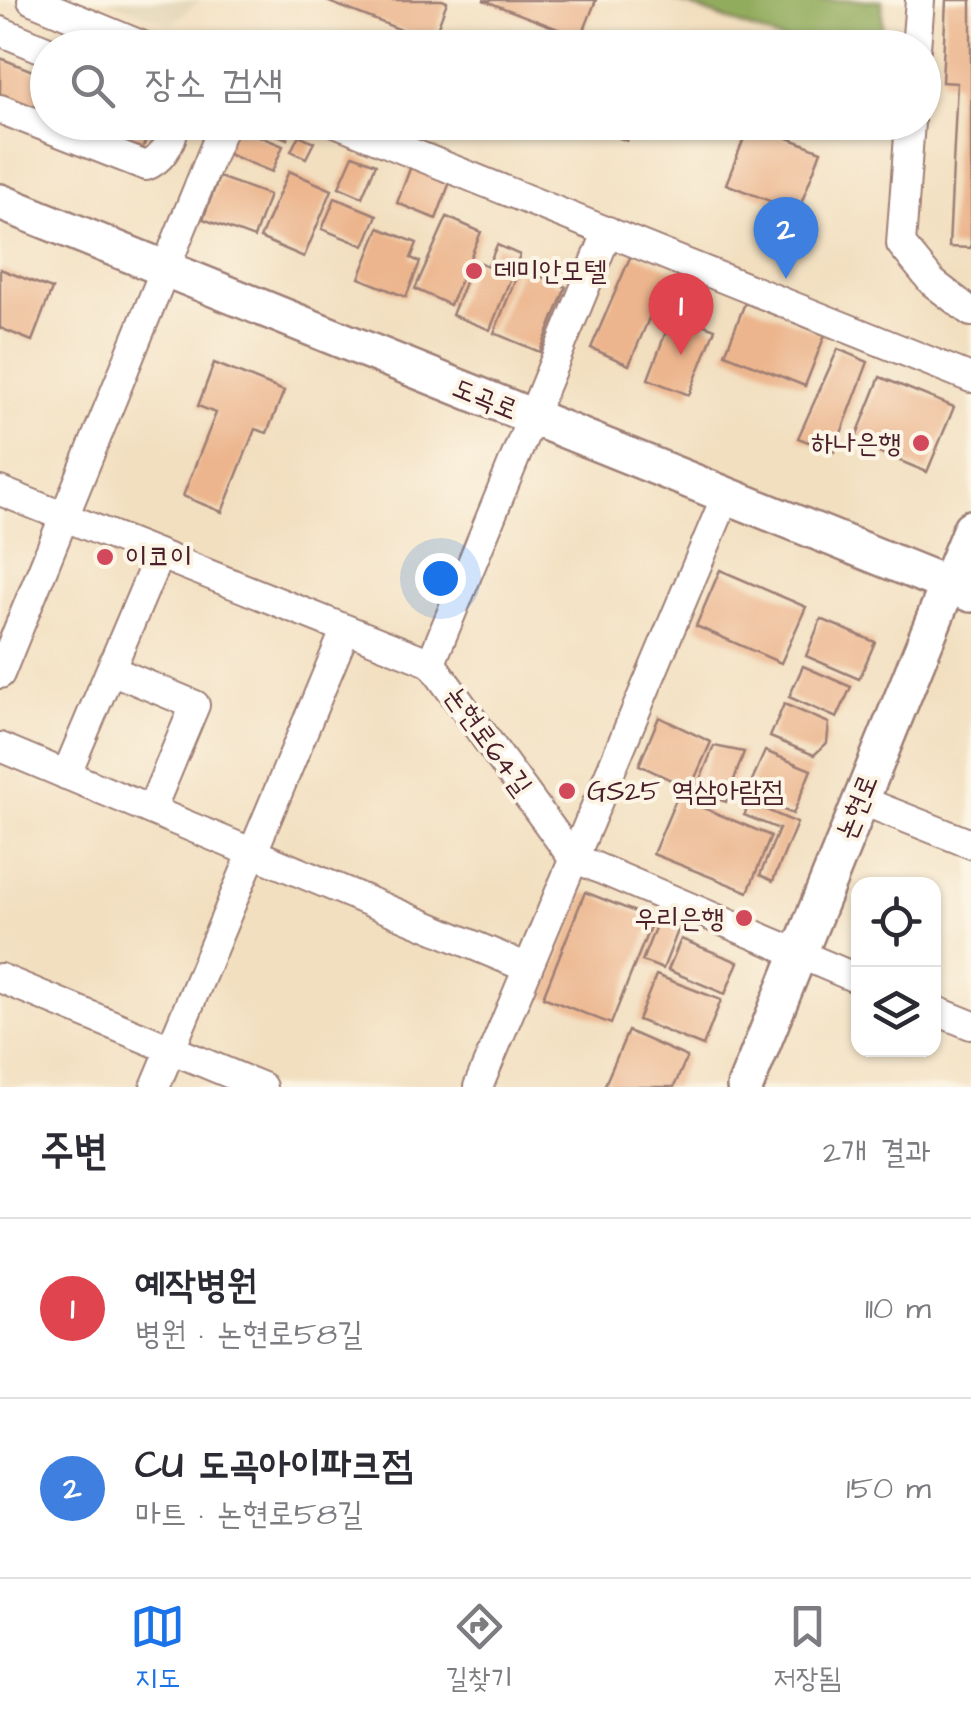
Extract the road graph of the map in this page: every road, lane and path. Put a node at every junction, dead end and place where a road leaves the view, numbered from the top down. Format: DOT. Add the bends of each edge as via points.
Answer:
graph roads {
  1 [pos="32,0"];
  2 [pos="920,0"];
  3 [pos="104,30"];
  4 [pos="918,30"];
  5 [pos="0,31"];
  6 [pos="30,44"];
  7 [pos="0,109"];
  8 [pos="30,121"];
  9 [pos="79,140"];
  10 [pos="170,140"];
  11 [pos="218,140"];
  12 [pos="379,140"];
  13 [pos="909,140"];
  14 [pos="0,202"];
  15 [pos="608,231"];
  16 [pos="168,269"];
  17 [pos="971,312"];
  18 [pos="971,378"];
  19 [pos="531,418"];
  20 [pos="0,490"];
  21 [pos="726,496"];
  22 [pos="65,516"];
  23 [pos="971,528"];
  24 [pos="159,555"];
  25 [pos="959,589"];
  26 [pos="345,631"];
  27 [pos="431,663"];
  28 [pos="110,670"];
  29 [pos="0,674"];
  30 [pos="0,747"];
  31 [pos="66,775"];
  32 [pos="860,800"];
  33 [pos="151,810"];
  34 [pos="971,844"];
  35 [pos="253,853"];
  36 [pos="572,856"];
  37 [pos="798,955"];
  38 [pos="528,968"];
  39 [pos="851,977"];
  40 [pos="0,978"];
  41 [pos="941,1013"];
  42 [pos="971,1025"];
  43 [pos="172,1048"];
  44 [pos="155,1087"];
  45 [pos="262,1087"];
  46 [pos="478,1087"];
  47 [pos="745,1087"];
  1 -- 3 [label="street"];
  2 -- 4 [label="street"];
  5 -- 6 [label="street"];
  7 -- 8 [label="street"];
  9 -- 10 [label="street" via="146,166"];
  11 -- 16 [label="street"];
  12 -- 15 [label="street"];
  13 -- 17 [label="street" via="901,244 932,282"];
  14 -- 16 [label="main road, 도곡로"];
  15 -- 18 [label="street"];
  15 -- 19 [label="street"];
  16 -- 19 [label="main road, 도곡로"];
  16 -- 22 [label="street"];
  19 -- 21 [label="main road, 도곡로"];
  19 -- 27 [label="street"];
  20 -- 22 [label="street, 논현로64길"];
  21 -- 25 [label="main road, 도곡로"];
  21 -- 36 [label="street"];
  22 -- 24 [label="street, 논현로64길"];
  22 -- 29 [label="street"];
  23 -- 25 [label="main road, 논현로"];
  24 -- 26 [label="street, 논현로64길"];
  24 -- 28 [label="street"];
  25 -- 32 [label="main road, 논현로"];
  26 -- 27 [label="street, 논현로64길"];
  26 -- 35 [label="street"];
  27 -- 36 [label="street, 논현로64길"];
  28 -- 31 [label="street"];
  28 -- 33 [label="street" via="195,706"];
  30 -- 31 [label="street"];
  31 -- 33 [label="street"];
  32 -- 34 [label="street"];
  32 -- 37 [label="main road, 논현로"];
  33 -- 35 [label="street"];
  35 -- 38 [label="street"];
  35 -- 43 [label="street"];
  36 -- 37 [label="street"];
  36 -- 38 [label="street"];
  37 -- 39 [label="street"];
  37 -- 47 [label="main road, 논현로"];
  38 -- 46 [label="street"];
  40 -- 43 [label="street"];
  41 -- 42 [label="street"];
  43 -- 44 [label="street"];
  43 -- 45 [label="street"];
}
